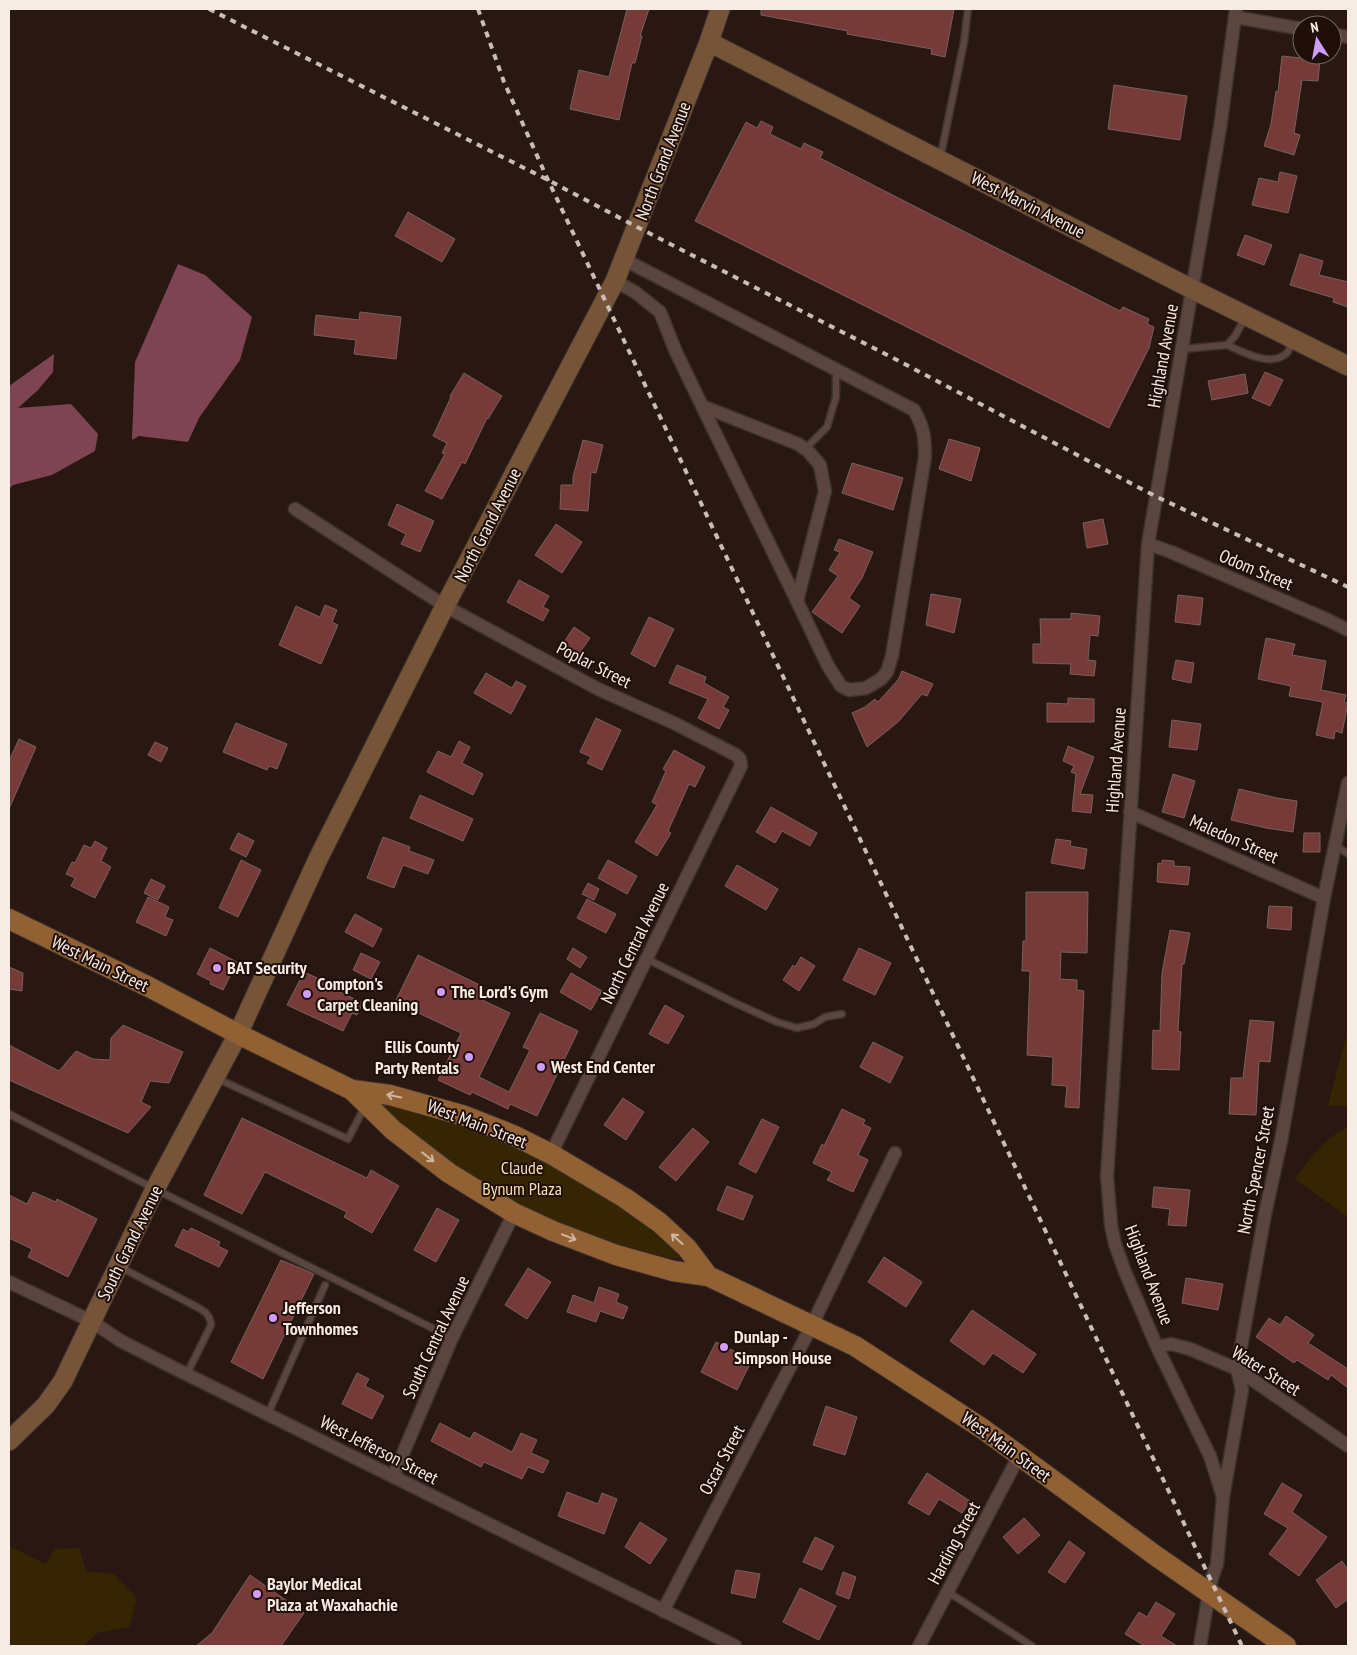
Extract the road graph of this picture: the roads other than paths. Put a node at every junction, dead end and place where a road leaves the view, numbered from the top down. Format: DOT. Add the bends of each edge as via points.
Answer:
graph roads {
  1 [pos="720,9"];
  2 [pos="968,9"];
  3 [pos="1235,13"];
  4 [pos="1292,27"];
  5 [pos="709,42"];
  6 [pos="940,160"];
  7 [pos="624,260"];
  8 [pos="615,281"];
  9 [pos="1192,289"];
  10 [pos="1247,315"];
  11 [pos="1294,339"];
  12 [pos="1227,345"];
  13 [pos="1182,349"];
  14 [pos="1348,366"];
  15 [pos="836,369"];
  16 [pos="702,406"];
  17 [pos="805,449"];
  18 [pos="295,509"];
  19 [pos="1148,544"];
  20 [pos="796,601"];
  21 [pos="446,606"];
  22 [pos="1348,630"];
  23 [pos="728,751"];
  24 [pos="1348,783"];
  25 [pos="1130,812"];
  26 [pos="1335,845"];
  27 [pos="1348,854"];
  28 [pos="1324,898"];
  29 [pos="9,919"];
  30 [pos="647,959"];
  31 [pos="842,1014"];
  32 [pos="238,1034"];
  33 [pos="215,1077"];
  34 [pos="352,1090"];
  35 [pos="366,1104"];
  36 [pos="9,1114"];
  37 [pos="895,1153"];
  38 [pos="551,1154"];
  39 [pos="155,1189"];
  40 [pos="514,1214"];
  41 [pos="118,1266"];
  42 [pos="708,1276"];
  43 [pos="9,1282"];
  44 [pos="325,1285"];
  45 [pos="91,1322"];
  46 [pos="812,1325"];
  47 [pos="452,1338"];
  48 [pos="1157,1347"];
  49 [pos="1237,1369"];
  50 [pos="187,1374"];
  51 [pos="268,1414"];
  52 [pos="9,1442"];
  53 [pos="1348,1446"];
  54 [pos="1019,1456"];
  55 [pos="393,1477"];
  56 [pos="1223,1497"];
  57 [pos="948,1592"];
  58 [pos="1209,1593"];
  59 [pos="663,1611"];
  60 [pos="735,1646"];
  61 [pos="920,1646"];
  62 [pos="1032,1646"];
  63 [pos="1200,1646"];
  64 [pos="1286,1646"];
  1 -- 5 [label="street, North Grand Avenue"];
  2 -- 6 [label="lane"];
  3 -- 4 [label="street"];
  3 -- 9 [label="street, Highland Avenue" via="1220,128"];
  5 -- 6 [label="street, West Marvin Avenue"];
  5 -- 7 [label="street, North Grand Avenue"];
  6 -- 9 [label="street, West Marvin Avenue"];
  7 -- 8 [label="street, North Grand Avenue"];
  7 -- 15 [label="street"];
  8 -- 16 [label="street" via="660,312"];
  8 -- 21 [label="street, North Grand Avenue"];
  9 -- 10 [label="street, West Marvin Avenue"];
  9 -- 13 [label="street, Highland Avenue"];
  10 -- 11 [label="street, West Marvin Avenue"];
  10 -- 12 [label="lane"];
  11 -- 12 [label="lane" via="1287,352 1275,359 1257,357"];
  11 -- 14 [label="street, West Marvin Avenue"];
  12 -- 13 [label="lane"];
  13 -- 19 [label="street, Highland Avenue"];
  15 -- 17 [label="lane" via="836,397 826,427"];
  15 -- 20 [label="street" via="914,410 925,437 925,458 887,672 866,688 849,690 842,686 828,666"];
  16 -- 17 [label="street"];
  16 -- 20 [label="street"];
  17 -- 20 [label="street" via="820,465 825,491"];
  18 -- 21 [label="street, Poplar Street"];
  19 -- 22 [label="street, Odom Street"];
  19 -- 25 [label="street, Highland Avenue"];
  21 -- 23 [label="street, Poplar Street" via="598,689"];
  21 -- 32 [label="street, North Grand Avenue" via="318,859"];
  23 -- 30 [label="street, North Central Avenue" via="736,755 741,766"];
  24 -- 26 [label="street, North Spencer Street"];
  25 -- 28 [label="street, Maledon Street"];
  25 -- 48 [label="street, Highland Avenue" via="1108,1202 1115,1244"];
  26 -- 27 [label="lane"];
  26 -- 28 [label="street, North Spencer Street"];
  28 -- 49 [label="street, North Spencer Street"];
  29 -- 32 [label="main road, West Main Street"];
  30 -- 31 [label="lane" via="777,1022 798,1028"];
  30 -- 38 [label="street, North Central Avenue"];
  32 -- 33 [label="street, South Grand Avenue"];
  32 -- 34 [label="main road, West Main Street"];
  33 -- 35 [label="lane" via="348,1139"];
  33 -- 39 [label="street, South Grand Avenue"];
  34 -- 35 [label="main road, West Main Street"];
  38 -- 34 [label="main road, West Main Street, one-way" via="465,1116 390,1095"];
  35 -- 40 [label="main road, West Main Street, one-way" via="393,1130 448,1173"];
  36 -- 39 [label="lane"];
  37 -- 46 [label="street, Oscar Street"];
  42 -- 38 [label="main road, West Main Street, one-way" via="687,1248 660,1224"];
  39 -- 41 [label="street, South Grand Avenue"];
  39 -- 47 [label="lane"];
  40 -- 42 [label="main road, West Main Street, one-way" via="616,1255 673,1271"];
  40 -- 47 [label="street, South Central Avenue"];
  41 -- 45 [label="street, South Grand Avenue"];
  41 -- 50 [label="lane" via="198,1307 210,1318 211,1325"];
  42 -- 46 [label="main road, West Main Street"];
  43 -- 45 [label="street, West Jefferson Street"];
  44 -- 51 [label="lane"];
  45 -- 50 [label="street, West Jefferson Street"];
  45 -- 52 [label="street, South Grand Avenue" via="63,1381 46,1405"];
  46 -- 54 [label="main road, West Main Street" via="855,1346 983,1428"];
  46 -- 59 [label="street, Oscar Street"];
  47 -- 55 [label="street, South Central Avenue"];
  48 -- 49 [label="street, Water Street" via="1171,1344 1190,1349"];
  48 -- 56 [label="street, Highland Avenue" via="1210,1456"];
  49 -- 53 [label="street, Water Street"];
  49 -- 56 [label="street, North Spencer Street" via="1242,1390"];
  50 -- 51 [label="street, West Jefferson Street"];
  51 -- 55 [label="street, West Jefferson Street"];
  54 -- 57 [label="street, Harding Street"];
  54 -- 58 [label="main road, West Main Street"];
  55 -- 59 [label="street, West Jefferson Street"];
  56 -- 58 [label="street, North Spencer Street" via="1217,1564"];
  57 -- 61 [label="street, Harding Street"];
  57 -- 62 [label="lane"];
  58 -- 63 [label="street, North Spencer Street"];
  58 -- 64 [label="main road, West Main Street"];
  59 -- 60 [label="street, West Jefferson Street"];
}
